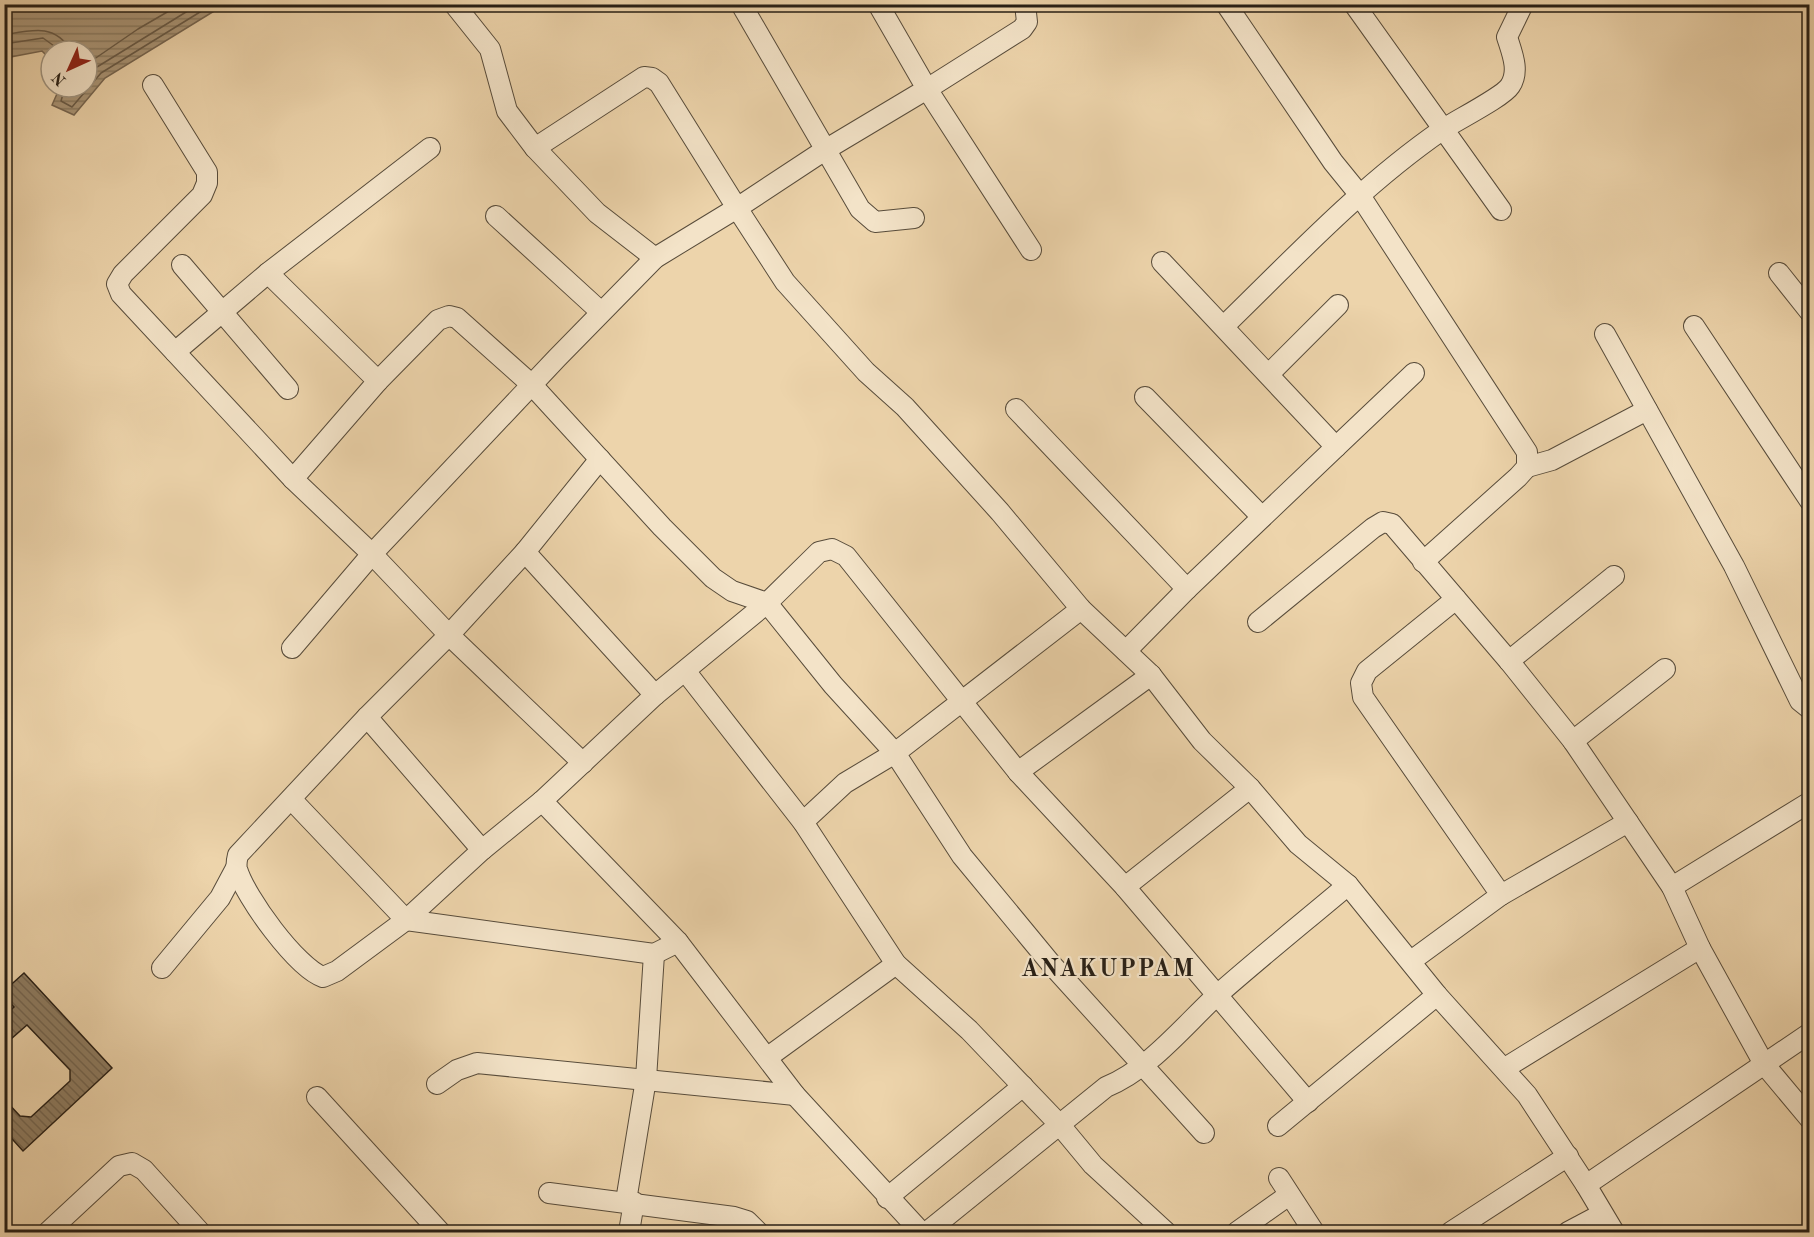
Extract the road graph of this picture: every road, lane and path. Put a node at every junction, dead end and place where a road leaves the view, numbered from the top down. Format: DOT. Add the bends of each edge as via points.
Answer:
graph roads {
  1 [pos="454,4"];
  2 [pos="741,4"];
  3 [pos="878,4"];
  4 [pos="1025,4"];
  5 [pos="1226,4"];
  6 [pos="1354,4"];
  7 [pos="1523,4"];
  8 [pos="153,85"];
  9 [pos="927,89"];
  10 [pos="1441,130"];
  11 [pos="430,148"];
  12 [pos="535,148"];
  13 [pos="825,150"];
  14 [pos="1359,194"];
  15 [pos="737,208"];
  16 [pos="1501,210"];
  17 [pos="496,216"];
  18 [pos="914,218"];
  19 [pos="1031,250"];
  20 [pos="655,258"];
  21 [pos="1162,262"];
  22 [pos="182,265"];
  23 [pos="268,273"];
  24 [pos="1779,273"];
  25 [pos="1338,305"];
  26 [pos="222,312"];
  27 [pos="601,312"];
  28 [pos="1809,312"];
  29 [pos="1224,326"];
  30 [pos="1694,326"];
  31 [pos="1605,334"];
  32 [pos="175,352"];
  33 [pos="1414,373"];
  34 [pos="1269,374"];
  35 [pos="378,381"];
  36 [pos="532,385"];
  37 [pos="288,389"];
  38 [pos="1145,397"];
  39 [pos="1016,409"];
  40 [pos="1647,410"];
  41 [pos="1336,447"];
  42 [pos="600,459"];
  43 [pos="1527,467"];
  44 [pos="293,479"];
  45 [pos="1809,501"];
  46 [pos="1262,517"];
  47 [pos="525,552"];
  48 [pos="372,554"];
  49 [pos="1423,562"];
  50 [pos="1614,576"];
  51 [pos="1187,589"];
  52 [pos="1456,599"];
  53 [pos="767,603"];
  54 [pos="1081,609"];
  55 [pos="1258,622"];
  56 [pos="449,635"];
  57 [pos="292,648"];
  58 [pos="1126,651"];
  59 [pos="1509,661"];
  60 [pos="1665,669"];
  61 [pos="686,672"];
  62 [pos="1151,675"];
  63 [pos="656,695"];
  64 [pos="962,700"];
  65 [pos="1809,709"];
  66 [pos="366,717"];
  67 [pos="1573,741"];
  68 [pos="895,753"];
  69 [pos="583,762"];
  70 [pos="1018,772"];
  71 [pos="1250,788"];
  72 [pos="291,799"];
  73 [pos="542,801"];
  74 [pos="1809,802"];
  75 [pos="803,822"];
  76 [pos="1628,822"];
  77 [pos="482,850"];
  78 [pos="236,867"];
  79 [pos="1348,885"];
  80 [pos="1125,887"];
  81 [pos="1672,887"];
  82 [pos="1501,895"];
  83 [pos="406,920"];
  84 [pos="678,942"];
  85 [pos="1700,948"];
  86 [pos="654,954"];
  87 [pos="1411,961"];
  88 [pos="896,964"];
  89 [pos="162,968"];
  90 [pos="1218,995"];
  91 [pos="1437,995"];
  92 [pos="1809,1033"];
  93 [pos="768,1057"];
  94 [pos="1143,1064"];
  95 [pos="1764,1064"];
  96 [pos="1504,1068"];
  97 [pos="646,1079"];
  98 [pos="438,1084"];
  99 [pos="1023,1086"];
  100 [pos="795,1095"];
  101 [pos="317,1096"];
  102 [pos="1308,1102"];
  103 [pos="1809,1119"];
  104 [pos="1059,1124"];
  105 [pos="1278,1126"];
  106 [pos="1204,1133"];
  107 [pos="1568,1156"];
  108 [pos="1586,1185"];
  109 [pos="549,1193"];
  110 [pos="888,1198"];
  111 [pos="630,1201"];
  112 [pos="1602,1214"];
  113 [pos="48,1233"];
  114 [pos="200,1233"];
  115 [pos="440,1233"];
  116 [pos="629,1233"];
  117 [pos="758,1233"];
  118 [pos="921,1233"];
  119 [pos="927,1233"];
  120 [pos="1166,1233"];
  121 [pos="1237,1233"];
  122 [pos="1314,1233"];
  123 [pos="1451,1233"];
  124 [pos="1568,1233"];
  125 [pos="1614,1233"];
  1 -- 12 [label="street" via="490,50 507,111"];
  2 -- 13 [label="street"];
  3 -- 9 [label="street"];
  4 -- 9 [label="street" via="1028,14 1022,29"];
  5 -- 14 [label="street"];
  6 -- 10 [label="street"];
  7 -- 10 [label="street" via="1507,37 1515,74 1510,87"];
  8 -- 32 [label="street" via="207,172 207,183 202,195 117,284 121,294"];
  9 -- 13 [label="street"];
  9 -- 19 [label="street"];
  10 -- 14 [label="street"];
  10 -- 16 [label="street"];
  11 -- 23 [label="street"];
  12 -- 15 [label="street" via="644,77 652,78 659,83"];
  12 -- 20 [label="street" via="597,213"];
  13 -- 15 [label="street"];
  13 -- 18 [label="street" via="868,219 884,223"];
  14 -- 29 [label="street"];
  14 -- 43 [label="street" via="1521,441 1527,452"];
  15 -- 20 [label="street"];
  15 -- 54 [label="street" via="785,282 866,372 905,407"];
  17 -- 27 [label="street"];
  20 -- 27 [label="street"];
  21 -- 29 [label="street"];
  22 -- 26 [label="street"];
  23 -- 26 [label="street"];
  23 -- 35 [label="street"];
  24 -- 28 [label="street"];
  25 -- 34 [label="street"];
  26 -- 32 [label="street"];
  26 -- 37 [label="street"];
  27 -- 36 [label="street"];
  29 -- 34 [label="street"];
  30 -- 45 [label="street"];
  31 -- 40 [label="street"];
  32 -- 44 [label="street"];
  33 -- 41 [label="street"];
  34 -- 41 [label="street"];
  35 -- 36 [label="street" via="433,325 449,316 457,318"];
  35 -- 44 [label="street"];
  36 -- 42 [label="street"];
  36 -- 48 [label="street"];
  38 -- 46 [label="street"];
  39 -- 51 [label="street"];
  40 -- 43 [label="street" via="1552,459"];
  40 -- 65 [label="street" via="1734,566 1800,701"];
  41 -- 46 [label="street"];
  42 -- 47 [label="street"];
  42 -- 53 [label="street" via="713,578 732,591"];
  43 -- 49 [label="street"];
  44 -- 48 [label="street"];
  46 -- 51 [label="street"];
  47 -- 56 [label="street"];
  47 -- 63 [label="street"];
  48 -- 56 [label="street"];
  48 -- 57 [label="street"];
  49 -- 52 [label="street"];
  49 -- 55 [label="street" via="1392,524 1383,522"];
  50 -- 59 [label="street"];
  51 -- 58 [label="street"];
  52 -- 59 [label="street"];
  52 -- 82 [label="street" via="1367,671 1361,682 1363,697"];
  53 -- 61 [label="street"];
  53 -- 64 [label="street" via="819,552 832,549 846,556"];
  53 -- 68 [label="street" via="833,685"];
  54 -- 58 [label="street"];
  54 -- 64 [label="street"];
  56 -- 66 [label="street"];
  56 -- 69 [label="street"];
  58 -- 62 [label="street"];
  59 -- 67 [label="street"];
  60 -- 67 [label="street"];
  61 -- 63 [label="street"];
  61 -- 75 [label="street"];
  62 -- 70 [label="street"];
  62 -- 71 [label="street" via="1202,741"];
  63 -- 69 [label="street"];
  64 -- 68 [label="street"];
  64 -- 70 [label="street"];
  66 -- 72 [label="street"];
  66 -- 77 [label="street"];
  67 -- 76 [label="street"];
  68 -- 75 [label="street" via="845,783"];
  68 -- 94 [label="street" via="962,856 1052,965"];
  69 -- 73 [label="street"];
  70 -- 80 [label="street"];
  71 -- 79 [label="street" via="1298,844"];
  71 -- 80 [label="street"];
  72 -- 78 [label="street" via="238,855"];
  72 -- 83 [label="street"];
  73 -- 77 [label="street"];
  73 -- 84 [label="street"];
  74 -- 81 [label="street"];
  75 -- 88 [label="street"];
  76 -- 81 [label="street"];
  76 -- 82 [label="street"];
  77 -- 83 [label="street"];
  78 -- 83 [label="street" via="271,928 311,973 323,977"];
  78 -- 89 [label="street" via="220,898"];
  79 -- 87 [label="street"];
  79 -- 90 [label="street"];
  80 -- 90 [label="street"];
  81 -- 85 [label="street"];
  82 -- 87 [label="street"];
  83 -- 86 [label="street"];
  84 -- 86 [label="street"];
  84 -- 93 [label="street"];
  85 -- 95 [label="street"];
  85 -- 96 [label="street"];
  86 -- 97 [label="street"];
  87 -- 91 [label="street"];
  88 -- 93 [label="street"];
  88 -- 99 [label="street"];
  90 -- 94 [label="street"];
  90 -- 102 [label="street"];
  91 -- 96 [label="street"];
  91 -- 102 [label="street"];
  92 -- 95 [label="street"];
  93 -- 100 [label="street"];
  94 -- 104 [label="street"];
  94 -- 106 [label="street"];
  95 -- 103 [label="street"];
  95 -- 108 [label="street"];
  96 -- 107 [label="street"];
  97 -- 98 [label="street" via="477,1063 457,1070"];
  97 -- 100 [label="street"];
  97 -- 111 [label="street"];
  99 -- 104 [label="street"];
  99 -- 110 [label="street"];
  100 -- 110 [label="street"];
  101 -- 115 [label="street"];
  102 -- 105 [label="street"];
  104 -- 119 [label="street"];
  104 -- 120 [label="street" via="1093,1165"];
  107 -- 108 [label="street"];
  107 -- 123 [label="street"];
  108 -- 112 [label="street"];
  109 -- 111 [label="street"];
  110 -- 118 [label="street"];
  111 -- 116 [label="street"];
  111 -- 117 [label="street" via="734,1217 747,1221"];
  112 -- 124 [label="street"];
  112 -- 125 [label="street"];
  113 -- 114 [label="street" via="119,1166 132,1163 144,1170"];
  121 -- 122 [label="street" via="1284,1187"];
}
